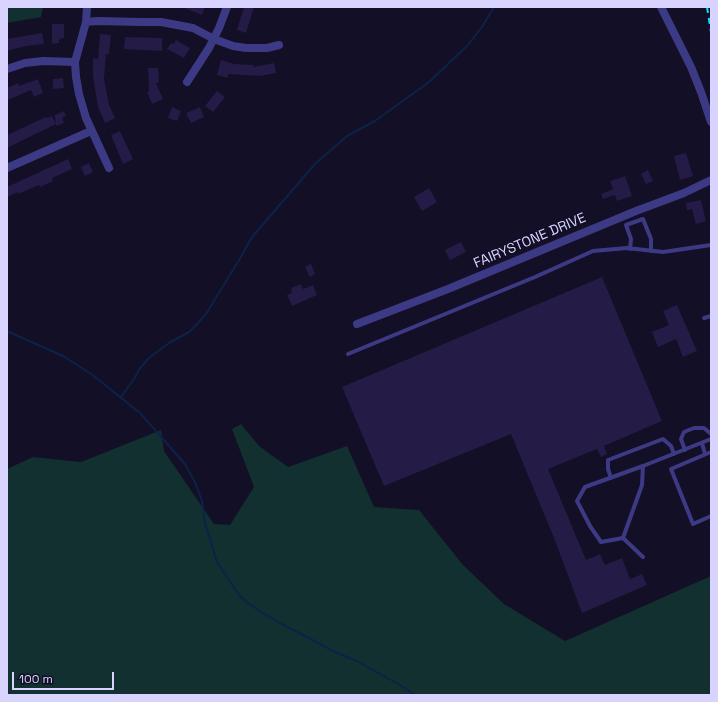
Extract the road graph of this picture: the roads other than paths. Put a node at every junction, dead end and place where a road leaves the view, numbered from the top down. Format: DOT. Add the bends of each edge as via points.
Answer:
graph roads {
  1 [pos="87,7"];
  2 [pos="227,7"];
  3 [pos="661,7"];
  4 [pos="86,22"];
  5 [pos="214,39"];
  6 [pos="279,45"];
  7 [pos="75,62"];
  8 [pos="7,69"];
  9 [pos="187,82"];
  10 [pos="711,122"];
  11 [pos="92,131"];
  12 [pos="7,168"];
  13 [pos="109,168"];
  14 [pos="711,180"];
  15 [pos="711,245"];
  16 [pos="630,248"];
  17 [pos="651,251"];
  18 [pos="711,316"];
  19 [pos="704,318"];
  20 [pos="357,324"];
  21 [pos="348,354"];
  22 [pos="711,434"];
  23 [pos="711,439"];
  24 [pos="702,443"];
  25 [pos="685,450"];
  26 [pos="711,452"];
  27 [pos="674,454"];
  28 [pos="705,454"];
  29 [pos="643,466"];
  30 [pos="611,478"];
  31 [pos="711,516"];
  32 [pos="623,538"];
  33 [pos="643,557"];
  1 -- 4 [label="street"];
  2 -- 5 [label="street"];
  3 -- 10 [label="street" via="691,67"];
  4 -- 5 [label="street" via="166,22 193,28"];
  4 -- 7 [label="street"];
  5 -- 6 [label="street" via="246,48"];
  5 -- 9 [label="street"];
  7 -- 8 [label="street" via="43,61"];
  7 -- 11 [label="street" via="79,94"];
  11 -- 12 [label="street"];
  11 -- 13 [label="street"];
  14 -- 20 [label="street, FAIRYSTONE DRIVE"];
  15 -- 17 [label="lane" via="663,252"];
  16 -- 17 [label="lane"];
  16 -- 17 [label="lane" via="631,238 626,225 643,219 651,239"];
  16 -- 21 [label="lane" via="593,251"];
  18 -- 19 [label="lane"];
  22 -- 25 [label="lane" via="704,428 684,432 681,440"];
  23 -- 24 [label="lane"];
  24 -- 25 [label="lane"];
  24 -- 28 [label="lane"];
  25 -- 27 [label="lane"];
  26 -- 28 [label="lane"];
  27 -- 29 [label="lane"];
  27 -- 30 [label="lane" via="664,439 608,460"];
  28 -- 31 [label="lane" via="672,468 693,524"];
  29 -- 30 [label="lane"];
  29 -- 32 [label="lane" via="642,485"];
  30 -- 32 [label="lane" via="585,488 577,501 601,542"];
  32 -- 33 [label="lane"];
}
